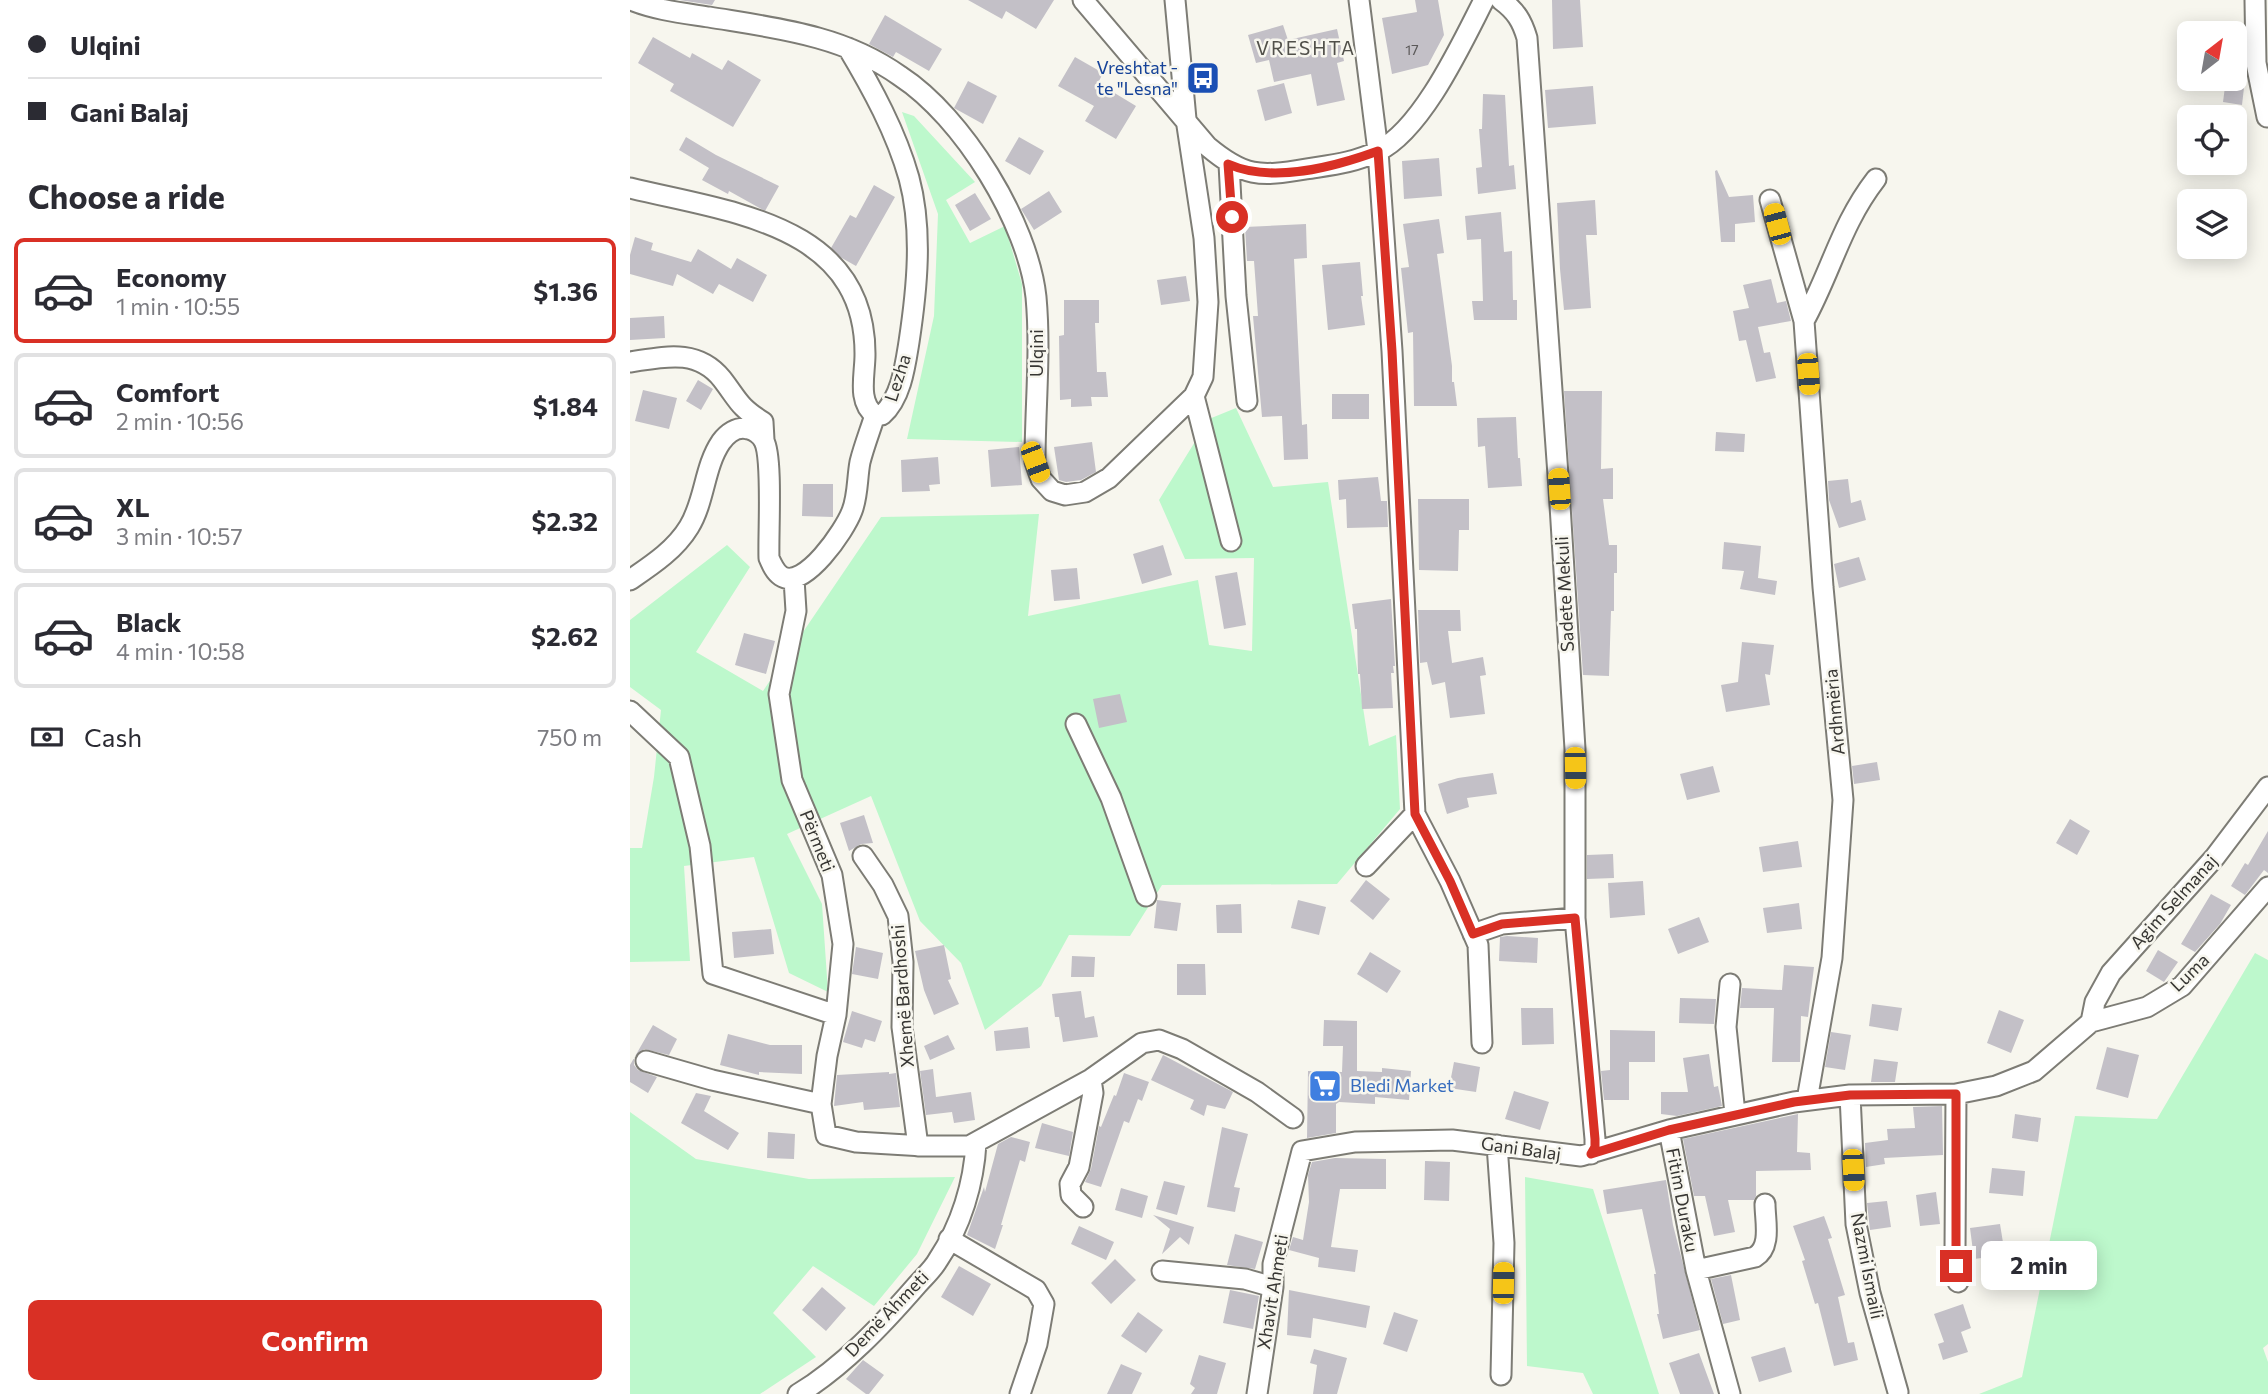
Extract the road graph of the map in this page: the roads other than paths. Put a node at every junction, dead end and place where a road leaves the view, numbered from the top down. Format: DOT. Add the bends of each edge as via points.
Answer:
graph roads {
  1 [pos="631,0"];
  2 [pos="1083,0"];
  3 [pos="1175,0"];
  4 [pos="1359,0"];
  5 [pos="1484,0"];
  6 [pos="1501,0"];
  7 [pos="2255,0"];
  8 [pos="848,48"];
  9 [pos="890,69"];
  10 [pos="874,94"];
  11 [pos="2267,117"];
  12 [pos="1186,119"];
  13 [pos="1378,151"];
  14 [pos="1228,164"];
  15 [pos="1877,179"];
  16 [pos="630,188"];
  17 [pos="1770,200"];
  18 [pos="1804,321"];
  19 [pos="630,362"];
  20 [pos="1195,396"];
  21 [pos="1247,401"];
  22 [pos="875,415"];
  23 [pos="765,441"];
  24 [pos="1231,541"];
  25 [pos="794,579"];
  26 [pos="630,580"];
  27 [pos="630,711"];
  28 [pos="1076,724"];
  29 [pos="2268,787"];
  30 [pos="1415,814"];
  31 [pos="863,856"];
  32 [pos="1366,866"];
  33 [pos="2267,889"];
  34 [pos="1146,896"];
  35 [pos="1575,918"];
  36 [pos="1473,934"];
  37 [pos="1730,984"];
  38 [pos="836,1015"];
  39 [pos="2091,1022"];
  40 [pos="1482,1043"];
  41 [pos="646,1061"];
  42 [pos="1091,1079"];
  43 [pos="1956,1094"];
  44 [pos="1850,1095"];
  45 [pos="1807,1100"];
  46 [pos="821,1104"];
  47 [pos="1735,1114"];
  48 [pos="1293,1118"];
  49 [pos="1669,1130"];
  50 [pos="976,1143"];
  51 [pos="1497,1144"];
  52 [pos="918,1146"];
  53 [pos="1302,1150"];
  54 [pos="1591,1154"];
  55 [pos="1765,1204"];
  56 [pos="1083,1207"];
  57 [pos="949,1239"];
  58 [pos="1696,1270"];
  59 [pos="1162,1271"];
  60 [pos="1958,1282"];
  61 [pos="1273,1287"];
  62 [pos="1501,1375"];
  63 [pos="1898,1392"];
  64 [pos="801,1393"];
  65 [pos="1020,1394"];
  66 [pos="1257,1394"];
  67 [pos="1730,1394"];
  1 -- 8 [label="street, Ulqini"];
  2 -- 12 [label="street"];
  3 -- 12 [label="street"];
  4 -- 13 [label="street"];
  5 -- 13 [label="street" via="1418,114 1399,138"];
  6 -- 35 [label="street, Sadete Mekuli" via="1515,10 1527,38 1575,749"];
  7 -- 11 [label="street" via="2256,63"];
  8 -- 9 [label="street, Ulqini"];
  8 -- 10 [label="street, Lezha"];
  9 -- 10 [label="street" via="874,83"];
  9 -- 20 [label="street, Ulqini" via="919,90 961,135 1021,236 1036,297 1035,462 1052,491 1065,495 1085,492 1109,478"];
  10 -- 22 [label="street, Lezha" via="909,178 917,258 914,311 898,392 882,415"];
  12 -- 14 [label="street"];
  12 -- 20 [label="street" via="1201,204 1208,302 1203,377"];
  13 -- 14 [label="street" via="1343,164 1280,174 1246,172"];
  13 -- 30 [label="street"];
  14 -- 21 [label="street"];
  15 -- 18 [label="street" via="1843,231"];
  16 -- 22 [label="street, Lezha" via="771,223 822,254 841,275 858,312 865,352 864,400"];
  17 -- 18 [label="street, Ardhmëria"];
  18 -- 45 [label="street, Ardhmëria" via="1843,800 1832,958"];
  19 -- 23 [label="street" via="673,356 702,362 720,377 742,409 763,422"];
  20 -- 24 [label="street"];
  22 -- 25 [label="street" via="860,463 853,509 842,532 825,555"];
  23 -- 25 [label="street" via="769,558 783,578"];
  23 -- 26 [label="street" via="745,428 734,430 722,442 689,527 671,550"];
  25 -- 38 [label="street, Përmeti" via="796,611 779,694 792,780 832,875 843,944"];
  27 -- 38 [label="street" via="679,757 700,846 713,974"];
  28 -- 34 [label="street" via="1111,798"];
  29 -- 39 [label="street, Agim Selmanaj" via="2215,857 2110,973 2095,1002"];
  30 -- 32 [label="street"];
  30 -- 36 [label="street"];
  31 -- 52 [label="street, Xhemë Bardhoshi" via="898,916 902,1027"];
  33 -- 39 [label="street, Luma" via="2182,986 2147,1007"];
  35 -- 36 [label="street" via="1502,924"];
  35 -- 54 [label="street, Sadete Mekuli" via="1595,1139"];
  36 -- 40 [label="street" via="1478,945"];
  37 -- 47 [label="street" via="1726,1027"];
  38 -- 46 [label="street, Përmeti"];
  39 -- 43 [label="street, Gani Balaj" via="2034,1071 1996,1086"];
  41 -- 46 [label="street"];
  42 -- 48 [label="street" via="1142,1043 1159,1040 1257,1092"];
  42 -- 50 [label="street"];
  42 -- 56 [label="street" via="1093,1093 1079,1167 1070,1184 1071,1195"];
  43 -- 44 [label="street, Gani Balaj"];
  43 -- 60 [label="street"];
  44 -- 45 [label="street, Gani Balaj"];
  44 -- 63 [label="street, Nazmi Ismaili" via="1856,1224"];
  45 -- 47 [label="street, Gani Balaj"];
  46 -- 52 [label="street, Përmeti" via="825,1135"];
  47 -- 49 [label="street, Gani Balaj"];
  49 -- 54 [label="street, Gani Balaj"];
  49 -- 58 [label="street, Fitim Duraku"];
  50 -- 52 [label="street, Përmeti"];
  50 -- 57 [label="street, Demë Ahmeti" via="970,1189"];
  51 -- 53 [label="street, Gani Balaj" via="1355,1142"];
  51 -- 54 [label="street, Gani Balaj"];
  51 -- 62 [label="street" via="1504,1243"];
  53 -- 61 [label="street, Xhavit Ahmeti" via="1273,1264"];
  55 -- 58 [label="street, Fitim Duraku" via="1766,1244 1761,1254"];
  57 -- 64 [label="street, Demë Ahmeti" via="938,1261 900,1305"];
  57 -- 65 [label="street" via="1036,1290 1044,1304 1037,1344"];
  58 -- 67 [label="street, Fitim Duraku"];
  59 -- 61 [label="street" via="1245,1279"];
  61 -- 66 [label="street, Xhavit Ahmeti"];
}
